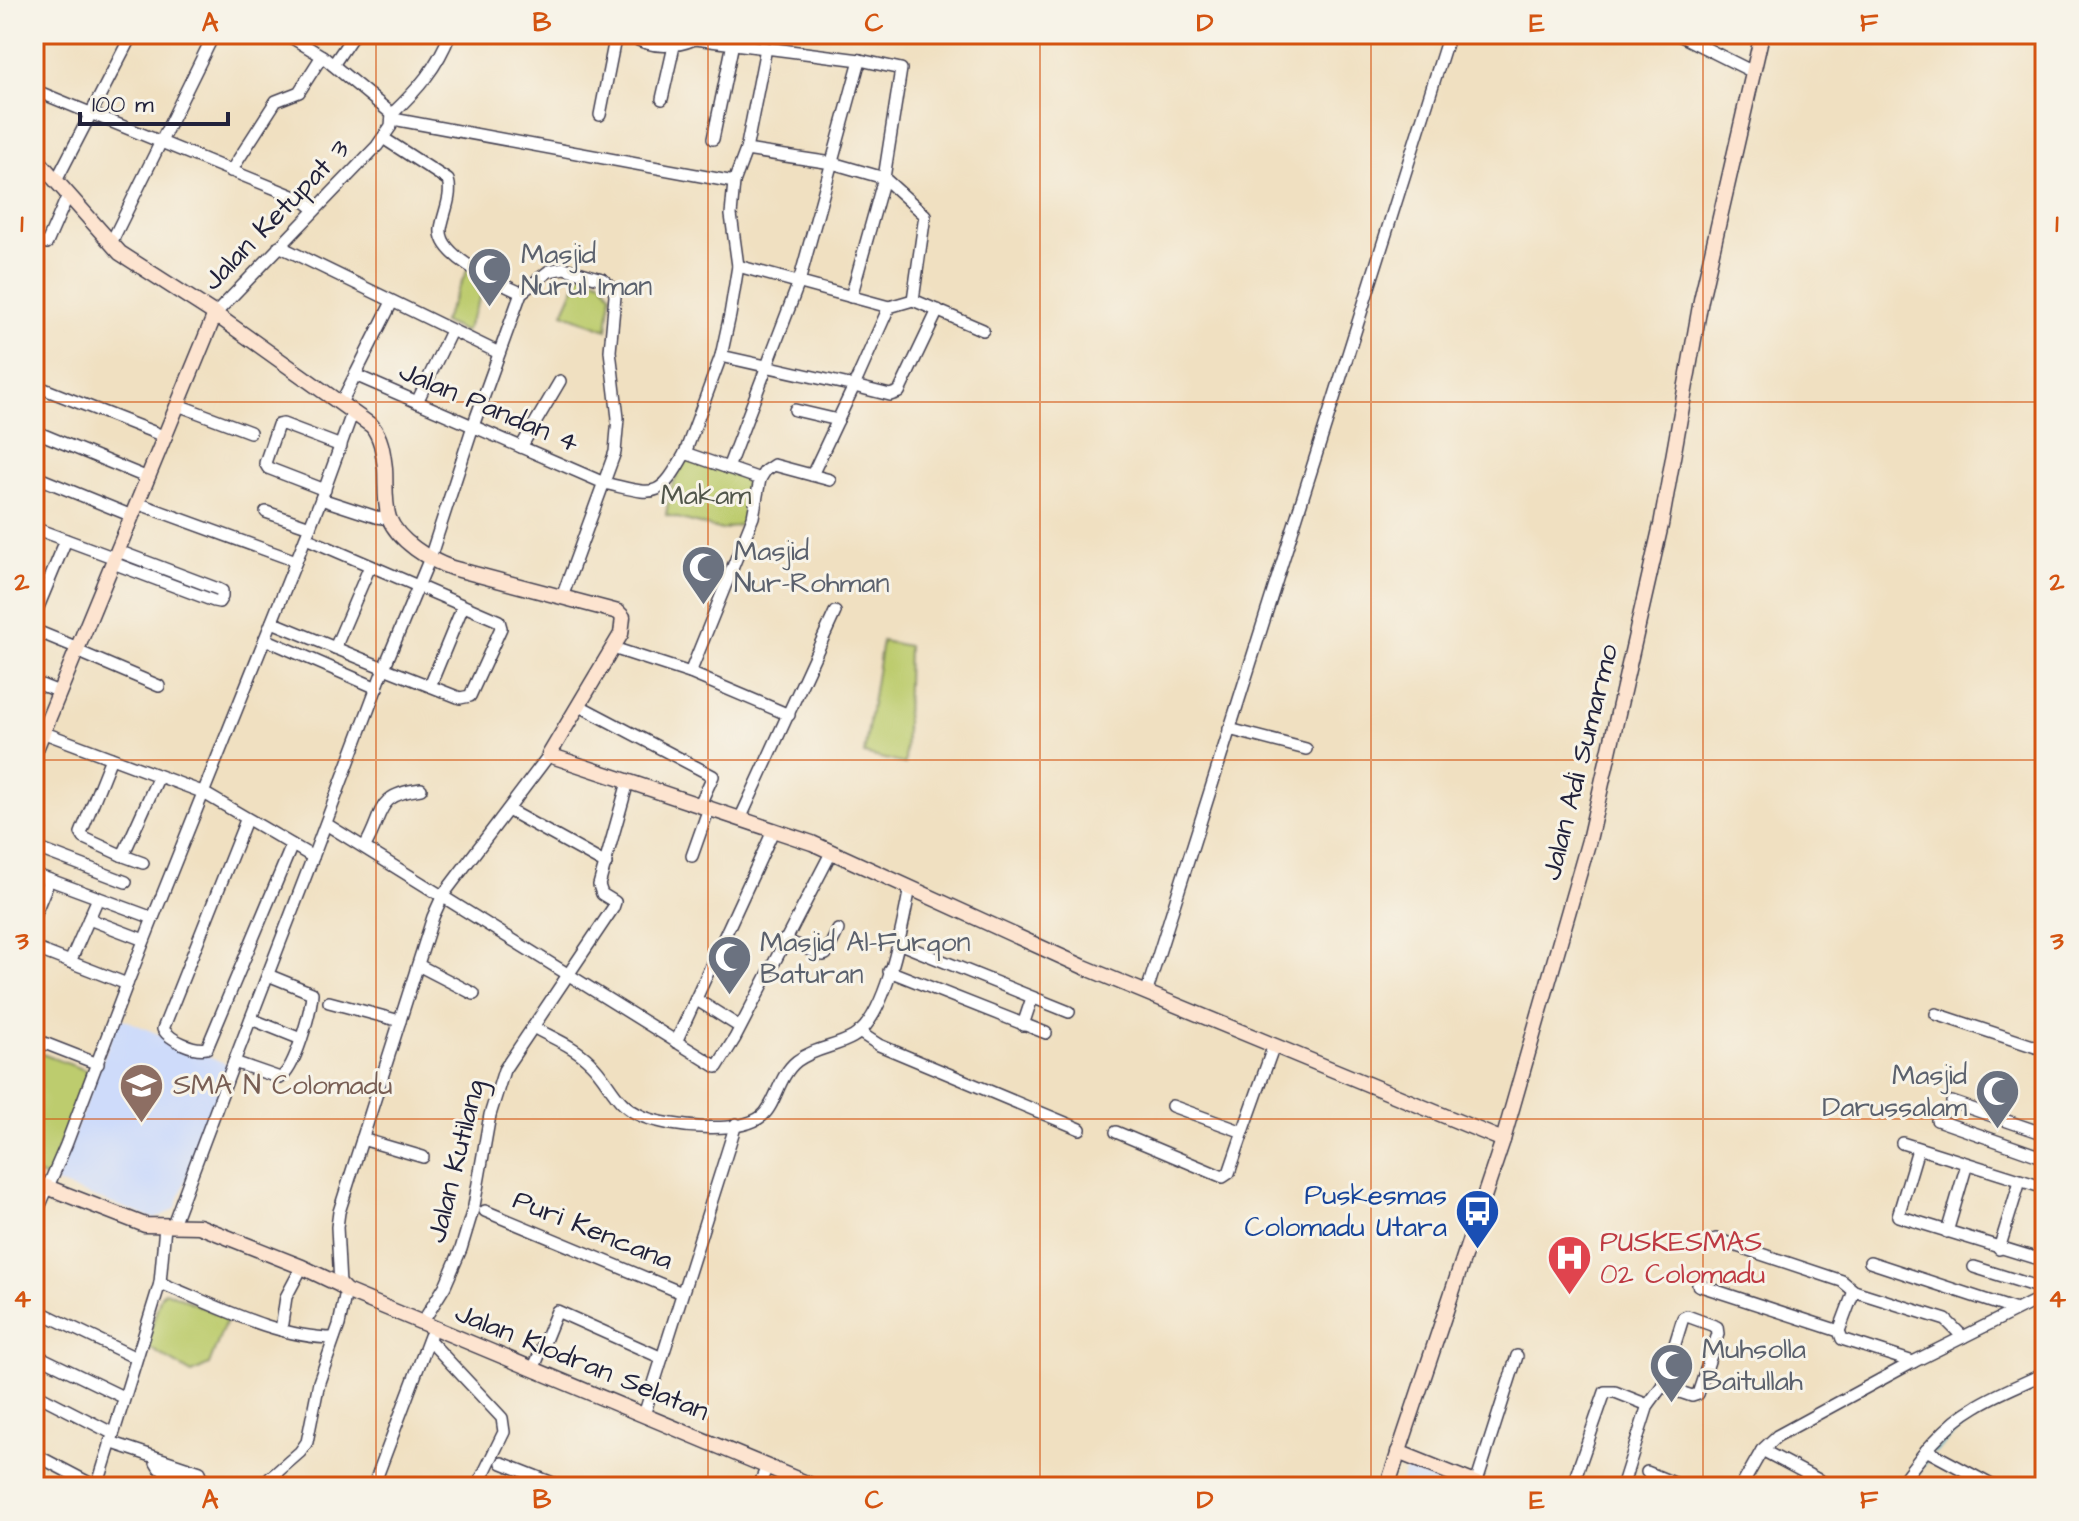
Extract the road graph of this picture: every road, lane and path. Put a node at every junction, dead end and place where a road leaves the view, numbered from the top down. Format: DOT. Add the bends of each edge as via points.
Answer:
graph roads {
  1 [pos="132,34"];
  2 [pos="214,34"];
  3 [pos="286,34"];
  4 [pos="354,34"];
  5 [pos="450,34"];
  6 [pos="616,34"];
  7 [pos="627,34"];
  8 [pos="1449,34"];
  9 [pos="1677,34"];
  10 [pos="1762,34"];
  11 [pos="695,36"];
  12 [pos="733,43"];
  13 [pos="674,46"];
  14 [pos="766,48"];
  15 [pos="322,56"];
  16 [pos="860,60"];
  17 [pos="333,65"];
  18 [pos="1753,72"];
  19 [pos="34,90"];
  20 [pos="662,99"];
  21 [pos="91,113"];
  22 [pos="600,115"];
  23 [pos="393,117"];
  24 [pos="383,138"];
  25 [pos="713,139"];
  26 [pos="161,142"];
  27 [pos="746,150"];
  28 [pos="34,156"];
  29 [pos="832,163"];
  30 [pos="231,171"];
  31 [pos="884,178"];
  32 [pos="56,181"];
  33 [pos="734,182"];
  34 [pos="68,195"];
  35 [pos="314,209"];
  36 [pos="47,243"];
  37 [pos="111,243"];
  38 [pos="279,246"];
  39 [pos="738,266"];
  40 [pos="799,282"];
  41 [pos="521,293"];
  42 [pos="851,297"];
  43 [pos="913,300"];
  44 [pos="392,302"];
  45 [pos="889,307"];
  46 [pos="938,310"];
  47 [pos="215,314"];
  48 [pos="983,330"];
  49 [pos="451,331"];
  50 [pos="499,353"];
  51 [pos="721,356"];
  52 [pos="768,368"];
  53 [pos="355,375"];
  54 [pos="560,381"];
  55 [pos="34,385"];
  56 [pos="854,386"];
  57 [pos="417,402"];
  58 [pos="178,405"];
  59 [pos="347,407"];
  60 [pos="795,410"];
  61 [pos="838,420"];
  62 [pos="473,426"];
  63 [pos="34,431"];
  64 [pos="250,432"];
  65 [pos="166,437"];
  66 [pos="341,446"];
  67 [pos="521,447"];
  68 [pos="685,453"];
  69 [pos="728,468"];
  70 [pos="812,475"];
  71 [pos="34,476"];
  72 [pos="148,478"];
  73 [pos="760,479"];
  74 [pos="830,480"];
  75 [pos="604,483"];
  76 [pos="323,495"];
  77 [pos="135,509"];
  78 [pos="266,512"];
  79 [pos="390,519"];
  80 [pos="34,528"];
  81 [pos="308,532"];
  82 [pos="66,540"];
  83 [pos="115,558"];
  84 [pos="430,558"];
  85 [pos="296,561"];
  86 [pos="370,566"];
  87 [pos="184,577"];
  88 [pos="418,587"];
  89 [pos="180,590"];
  90 [pos="562,597"];
  91 [pos="463,606"];
  92 [pos="835,612"];
  93 [pos="34,617"];
  94 [pos="272,622"];
  95 [pos="34,630"];
  96 [pos="265,639"];
  97 [pos="335,648"];
  98 [pos="613,648"];
  99 [pos="77,650"];
  100 [pos="384,668"];
  101 [pos="690,673"];
  102 [pos="34,682"];
  103 [pos="159,686"];
  104 [pos="430,686"];
  105 [pos="377,688"];
  106 [pos="59,692"];
  107 [pos="578,705"];
  108 [pos="789,715"];
  109 [pos="1229,729"];
  110 [pos="38,730"];
  111 [pos="1306,749"];
  112 [pos="34,754"];
  113 [pos="549,755"];
  114 [pos="111,758"];
  115 [pos="158,778"];
  116 [pos="628,782"];
  117 [pos="421,789"];
  118 [pos="202,792"];
  119 [pos="704,806"];
  120 [pos="508,810"];
  121 [pos="741,817"];
  122 [pos="246,820"];
  123 [pos="326,824"];
  124 [pos="774,829"];
  125 [pos="361,843"];
  126 [pos="292,845"];
  127 [pos="34,847"];
  128 [pos="832,851"];
  129 [pos="121,855"];
  130 [pos="692,856"];
  131 [pos="313,857"];
  132 [pos="143,863"];
  133 [pos="606,864"];
  134 [pos="34,874"];
  135 [pos="49,880"];
  136 [pos="126,882"];
  137 [pos="910,887"];
  138 [pos="443,895"];
  139 [pos="98,898"];
  140 [pos="34,916"];
  141 [pos="153,918"];
  142 [pos="89,919"];
  143 [pos="838,930"];
  144 [pos="144,940"];
  145 [pos="784,940"];
  146 [pos="898,943"];
  147 [pos="34,948"];
  148 [pos="70,962"];
  149 [pos="418,965"];
  150 [pos="889,971"];
  151 [pos="569,973"];
  152 [pos="268,975"];
  153 [pos="127,984"];
  154 [pos="1147,991"];
  155 [pos="474,994"];
  156 [pos="1032,998"];
  157 [pos="697,1000"];
  158 [pos="329,1002"];
  159 [pos="1069,1012"];
  160 [pos="1936,1014"];
  161 [pos="251,1019"];
  162 [pos="400,1021"];
  163 [pos="1023,1025"];
  164 [pos="533,1027"];
  165 [pos="740,1027"];
  166 [pos="859,1032"];
  167 [pos="1046,1033"];
  168 [pos="34,1039"];
  169 [pos="301,1039"];
  170 [pos="676,1042"];
  171 [pos="1274,1045"];
  172 [pos="2045,1050"];
  173 [pos="234,1062"];
  174 [pos="98,1064"];
  175 [pos="1952,1102"];
  176 [pos="1172,1106"];
  177 [pos="1937,1120"];
  178 [pos="736,1124"];
  179 [pos="1080,1129"];
  180 [pos="1116,1132"];
  181 [pos="1243,1132"];
  182 [pos="2045,1134"];
  183 [pos="362,1139"];
  184 [pos="1503,1140"];
  185 [pos="1902,1143"];
  186 [pos="1918,1149"];
  187 [pos="423,1157"];
  188 [pos="2045,1158"];
  189 [pos="1967,1164"];
  190 [pos="2020,1181"];
  191 [pos="34,1182"];
  192 [pos="49,1188"];
  193 [pos="2045,1188"];
  194 [pos="485,1211"];
  195 [pos="34,1219"];
  196 [pos="169,1225"];
  197 [pos="1947,1232"];
  198 [pos="1716,1239"];
  199 [pos="1999,1249"];
  200 [pos="2045,1261"];
  201 [pos="1870,1262"];
  202 [pos="302,1267"];
  203 [pos="1974,1267"];
  204 [pos="160,1283"];
  205 [pos="334,1283"];
  206 [pos="1698,1285"];
  207 [pos="1849,1287"];
  208 [pos="2044,1292"];
  209 [pos="682,1293"];
  210 [pos="34,1309"];
  211 [pos="2016,1310"];
  212 [pos="1834,1329"];
  213 [pos="281,1330"];
  214 [pos="428,1330"];
  215 [pos="1963,1337"];
  216 [pos="327,1338"];
  217 [pos="34,1354"];
  218 [pos="1517,1356"];
  219 [pos="136,1358"];
  220 [pos="662,1358"];
  221 [pos="1913,1362"];
  222 [pos="533,1370"];
  223 [pos="2045,1373"];
  224 [pos="1662,1386"];
  225 [pos="34,1393"];
  226 [pos="123,1397"];
  227 [pos="1648,1405"];
  228 [pos="644,1415"];
  229 [pos="111,1437"];
  230 [pos="1762,1450"];
  231 [pos="1398,1452"];
  232 [pos="1928,1452"];
  233 [pos="34,1454"];
  234 [pos="161,1460"];
  235 [pos="502,1463"];
  236 [pos="767,1467"];
  237 [pos="1647,1472"];
  238 [pos="271,1477"];
  239 [pos="34,1481"];
  240 [pos="1975,1483"];
  241 [pos="1480,1485"];
  242 [pos="51,1487"];
  243 [pos="97,1487"];
  244 [pos="260,1487"];
  245 [pos="290,1487"];
  246 [pos="373,1487"];
  247 [pos="477,1487"];
  248 [pos="563,1487"];
  249 [pos="758,1487"];
  250 [pos="816,1487"];
  251 [pos="1387,1487"];
  252 [pos="1572,1487"];
  253 [pos="1622,1487"];
  254 [pos="1684,1487"];
  255 [pos="1741,1487"];
  256 [pos="1832,1487"];
  257 [pos="1898,1487"];
  258 [pos="1995,1487"];
  1 -- 21 [label="street"];
  2 -- 26 [label="street"];
  3 -- 15 [label="street"];
  4 -- 17 [label="street"];
  5 -- 23 [label="street, Jalan Ketupat 3" via="425,83"];
  6 -- 22 [label="street"];
  7 -- 13 [label="street" via="649,45"];
  8 -- 109 [label="street"];
  9 -- 18 [label="street"];
  10 -- 18 [label="street, Jalan Adi Sumarmo"];
  11 -- 12 [label="street"];
  11 -- 13 [label="street"];
  12 -- 14 [label="street"];
  12 -- 25 [label="street"];
  13 -- 20 [label="street"];
  14 -- 16 [label="street"];
  14 -- 27 [label="street"];
  15 -- 17 [label="street"];
  15 -- 30 [label="street" via="299,92 276,101"];
  16 -- 29 [label="street"];
  16 -- 31 [label="street" via="901,69"];
  17 -- 23 [label="street"];
  18 -- 184 [label="street, Jalan Adi Sumarmo" via="1701,300 1661,525 1619,718"];
  19 -- 21 [label="street"];
  21 -- 26 [label="street"];
  21 -- 32 [label="street"];
  23 -- 24 [label="street, Jalan Ketupat 3"];
  23 -- 33 [label="street"];
  24 -- 35 [label="street, Jalan Ketupat 3"];
  24 -- 41 [label="street" via="448,180 441,232 450,251"];
  26 -- 30 [label="street"];
  26 -- 37 [label="street"];
  27 -- 29 [label="street"];
  27 -- 33 [label="street"];
  28 -- 32 [label="street"];
  29 -- 31 [label="street"];
  29 -- 40 [label="street"];
  30 -- 35 [label="street"];
  31 -- 42 [label="street"];
  31 -- 43 [label="street" via="925,215"];
  32 -- 34 [label="street"];
  33 -- 39 [label="street" via="732,233"];
  34 -- 36 [label="street"];
  34 -- 37 [label="street"];
  35 -- 38 [label="street, Jalan Ketupat 3"];
  37 -- 47 [label="street" via="130,261"];
  38 -- 44 [label="street"];
  38 -- 47 [label="street, Jalan Ketupat 3"];
  39 -- 40 [label="street"];
  39 -- 51 [label="street"];
  40 -- 42 [label="street"];
  40 -- 52 [label="street"];
  41 -- 50 [label="street"];
  41 -- 75 [label="street" via="549,271 564,268 589,273 614,289 610,359 618,430"];
  42 -- 45 [label="street"];
  43 -- 45 [label="street"];
  43 -- 46 [label="street"];
  44 -- 49 [label="street"];
  44 -- 53 [label="street"];
  45 -- 56 [label="street"];
  46 -- 48 [label="street"];
  46 -- 56 [label="street" via="899,392 890,395"];
  47 -- 58 [label="street"];
  47 -- 59 [label="street"];
  49 -- 50 [label="street"];
  49 -- 57 [label="street"];
  50 -- 62 [label="street"];
  51 -- 52 [label="street"];
  51 -- 68 [label="street"];
  52 -- 56 [label="street"];
  52 -- 69 [label="street"];
  53 -- 57 [label="street, Jalan Pandan 4"];
  53 -- 59 [label="street"];
  54 -- 67 [label="street"];
  55 -- 65 [label="street"];
  56 -- 61 [label="street"];
  57 -- 62 [label="street, Jalan Pandan 4"];
  58 -- 64 [label="street"];
  58 -- 65 [label="street"];
  59 -- 66 [label="street"];
  59 -- 79 [label="street" via="380,439"];
  60 -- 61 [label="street"];
  61 -- 70 [label="street"];
  62 -- 67 [label="street, Jalan Pandan 4"];
  62 -- 84 [label="street"];
  63 -- 72 [label="street"];
  65 -- 72 [label="street"];
  66 -- 76 [label="street"];
  66 -- 76 [label="street" via="283,424 270,444 268,468"];
  67 -- 75 [label="street, Jalan Pandan 4"];
  68 -- 69 [label="street"];
  68 -- 75 [label="street, Jalan Pandan 4" via="663,488 641,491"];
  69 -- 73 [label="street"];
  70 -- 73 [label="street" via="774,465"];
  70 -- 74 [label="street"];
  71 -- 77 [label="street"];
  72 -- 77 [label="street"];
  73 -- 101 [label="street" via="753,517"];
  75 -- 90 [label="street"];
  76 -- 79 [label="street"];
  76 -- 81 [label="street"];
  77 -- 83 [label="street"];
  77 -- 85 [label="street"];
  78 -- 81 [label="street"];
  79 -- 84 [label="street"];
  80 -- 82 [label="street"];
  81 -- 85 [label="street"];
  81 -- 86 [label="street"];
  82 -- 83 [label="street"];
  82 -- 93 [label="street"];
  83 -- 87 [label="street"];
  83 -- 89 [label="street"];
  83 -- 99 [label="street"];
  84 -- 88 [label="street"];
  84 -- 90 [label="street"];
  85 -- 94 [label="street"];
  86 -- 88 [label="street"];
  86 -- 97 [label="street"];
  87 -- 89 [label="street"];
  87 -- 89 [label="street" via="222,591 222,597 219,602"];
  88 -- 91 [label="street"];
  88 -- 100 [label="street"];
  90 -- 98 [label="street" via="618,612 623,617 621,634"];
  91 -- 104 [label="street"];
  91 -- 104 [label="street" via="499,621 501,628 470,696 460,698"];
  92 -- 108 [label="street"];
  94 -- 96 [label="street"];
  94 -- 97 [label="street"];
  95 -- 99 [label="street"];
  96 -- 105 [label="street"];
  96 -- 118 [label="street"];
  97 -- 100 [label="street"];
  98 -- 101 [label="street"];
  98 -- 107 [label="street"];
  99 -- 103 [label="street"];
  99 -- 106 [label="street"];
  100 -- 104 [label="street"];
  100 -- 105 [label="street"];
  101 -- 108 [label="street"];
  102 -- 106 [label="street"];
  105 -- 123 [label="street"];
  106 -- 110 [label="street"];
  107 -- 113 [label="street"];
  107 -- 119 [label="street" via="713,776"];
  108 -- 121 [label="street"];
  109 -- 111 [label="street"];
  109 -- 154 [label="street"];
  110 -- 112 [label="street"];
  110 -- 114 [label="street"];
  113 -- 116 [label="street"];
  113 -- 120 [label="street"];
  114 -- 115 [label="street"];
  114 -- 129 [label="street" via="81,833"];
  115 -- 118 [label="street"];
  115 -- 129 [label="street"];
  116 -- 119 [label="street"];
  116 -- 133 [label="street"];
  117 -- 125 [label="street" via="400,792 385,802"];
  118 -- 122 [label="street"];
  118 -- 141 [label="street"];
  119 -- 121 [label="street"];
  119 -- 130 [label="street"];
  120 -- 133 [label="street"];
  120 -- 138 [label="street"];
  121 -- 124 [label="street"];
  122 -- 126 [label="street"];
  122 -- 126 [label="street" via="163,1029 167,1035 196,1049 207,1048"];
  123 -- 125 [label="street"];
  123 -- 131 [label="street"];
  124 -- 128 [label="street"];
  124 -- 157 [label="street"];
  125 -- 138 [label="street"];
  126 -- 131 [label="street"];
  127 -- 136 [label="street"];
  128 -- 137 [label="street"];
  128 -- 145 [label="street"];
  129 -- 132 [label="street"];
  131 -- 152 [label="street"];
  133 -- 151 [label="street, Jalan Kutilang" via="599,891 614,901 613,908"];
  134 -- 135 [label="street"];
  135 -- 139 [label="street"];
  135 -- 140 [label="street"];
  137 -- 146 [label="street"];
  137 -- 154 [label="street"];
  138 -- 149 [label="street"];
  138 -- 151 [label="street"];
  139 -- 141 [label="street"];
  139 -- 142 [label="street"];
  141 -- 144 [label="street"];
  142 -- 144 [label="street"];
  142 -- 148 [label="street"];
  143 -- 145 [label="street" via="823,955"];
  144 -- 153 [label="street"];
  145 -- 165 [label="street"];
  146 -- 150 [label="street"];
  146 -- 156 [label="street"];
  147 -- 148 [label="street"];
  148 -- 153 [label="street"];
  149 -- 155 [label="street"];
  149 -- 162 [label="street"];
  150 -- 163 [label="street"];
  150 -- 166 [label="street" via="878,1005"];
  151 -- 164 [label="street, Jalan Kutilang"];
  151 -- 170 [label="street"];
  152 -- 161 [label="street"];
  152 -- 169 [label="street" via="312,993"];
  153 -- 174 [label="street"];
  154 -- 171 [label="street"];
  156 -- 159 [label="street"];
  156 -- 163 [label="street"];
  157 -- 165 [label="street"];
  157 -- 170 [label="street"];
  158 -- 162 [label="street"];
  160 -- 172 [label="street"];
  161 -- 169 [label="street"];
  161 -- 173 [label="street"];
  162 -- 183 [label="street"];
  163 -- 167 [label="street"];
  164 -- 178 [label="street" via="592,1063 634,1113 687,1128"];
  164 -- 214 [label="street, Jalan Kutilang" via="498,1085 474,1206"];
  165 -- 170 [label="street" via="717,1067"];
  166 -- 178 [label="street" via="798,1060 761,1117"];
  166 -- 179 [label="street"];
  168 -- 174 [label="street"];
  169 -- 173 [label="street" via="283,1078"];
  171 -- 181 [label="street"];
  171 -- 184 [label="street"];
  173 -- 196 [label="street"];
  174 -- 192 [label="street"];
  175 -- 182 [label="street"];
  176 -- 181 [label="street"];
  177 -- 188 [label="street"];
  178 -- 209 [label="street"];
  180 -- 181 [label="street" via="1223,1177"];
  183 -- 187 [label="street"];
  183 -- 205 [label="street" via="339,1212"];
  184 -- 231 [label="street, Jalan Adi Sumarmo"];
  185 -- 186 [label="street"];
  186 -- 189 [label="street"];
  186 -- 197 [label="street" via="1898,1215"];
  189 -- 190 [label="street"];
  189 -- 197 [label="street"];
  190 -- 193 [label="street"];
  190 -- 199 [label="street"];
  191 -- 192 [label="street, Jalan Klodran Selatan"];
  192 -- 195 [label="street"];
  192 -- 196 [label="street, Jalan Klodran Selatan" via="131,1221"];
  194 -- 209 [label="street, Puri Kencana"];
  196 -- 202 [label="street, Jalan Klodran Selatan" via="199,1226"];
  196 -- 204 [label="street"];
  197 -- 199 [label="street"];
  198 -- 207 [label="street"];
  199 -- 200 [label="street"];
  201 -- 211 [label="street"];
  202 -- 205 [label="street, Jalan Klodran Selatan"];
  202 -- 213 [label="street" via="286,1297"];
  203 -- 208 [label="street"];
  204 -- 213 [label="street"];
  204 -- 219 [label="street"];
  205 -- 214 [label="street, Jalan Klodran Selatan"];
  205 -- 216 [label="street"];
  206 -- 212 [label="street"];
  207 -- 212 [label="street"];
  207 -- 215 [label="street" via="1946,1320"];
  208 -- 211 [label="street"];
  209 -- 220 [label="street"];
  210 -- 219 [label="street"];
  211 -- 215 [label="street"];
  212 -- 221 [label="street" via="1842,1339"];
  213 -- 216 [label="street"];
  214 -- 222 [label="street, Jalan Klodran Selatan"];
  214 -- 246 [label="street, Jalan Kutilang"];
  214 -- 247 [label="street" via="505,1424"];
  215 -- 221 [label="street"];
  216 -- 238 [label="street" via="307,1442"];
  217 -- 226 [label="street"];
  218 -- 241 [label="street"];
  219 -- 226 [label="street"];
  220 -- 222 [label="street" via="557,1311"];
  220 -- 228 [label="street"];
  221 -- 230 [label="street" via="1790,1428"];
  222 -- 228 [label="street, Jalan Klodran Selatan"];
  223 -- 232 [label="street" via="1970,1410"];
  224 -- 224 [label="street" via="1683,1317 1717,1327 1698,1394"];
  224 -- 227 [label="street"];
  225 -- 229 [label="street"];
  226 -- 229 [label="street"];
  227 -- 252 [label="street" via="1605,1392"];
  227 -- 253 [label="street"];
  228 -- 236 [label="street, Jalan Klodran Selatan"];
  229 -- 234 [label="street"];
  229 -- 243 [label="street"];
  230 -- 255 [label="street"];
  230 -- 256 [label="street"];
  231 -- 241 [label="street"];
  231 -- 251 [label="street, Jalan Adi Sumarmo"];
  232 -- 240 [label="street"];
  232 -- 257 [label="street"];
  233 -- 243 [label="street"];
  235 -- 248 [label="street"];
  236 -- 249 [label="street"];
  236 -- 250 [label="street, Jalan Klodran Selatan"];
  237 -- 254 [label="street"];
  238 -- 244 [label="street"];
  238 -- 245 [label="street"];
  239 -- 242 [label="street"];
  240 -- 258 [label="street"];
}
